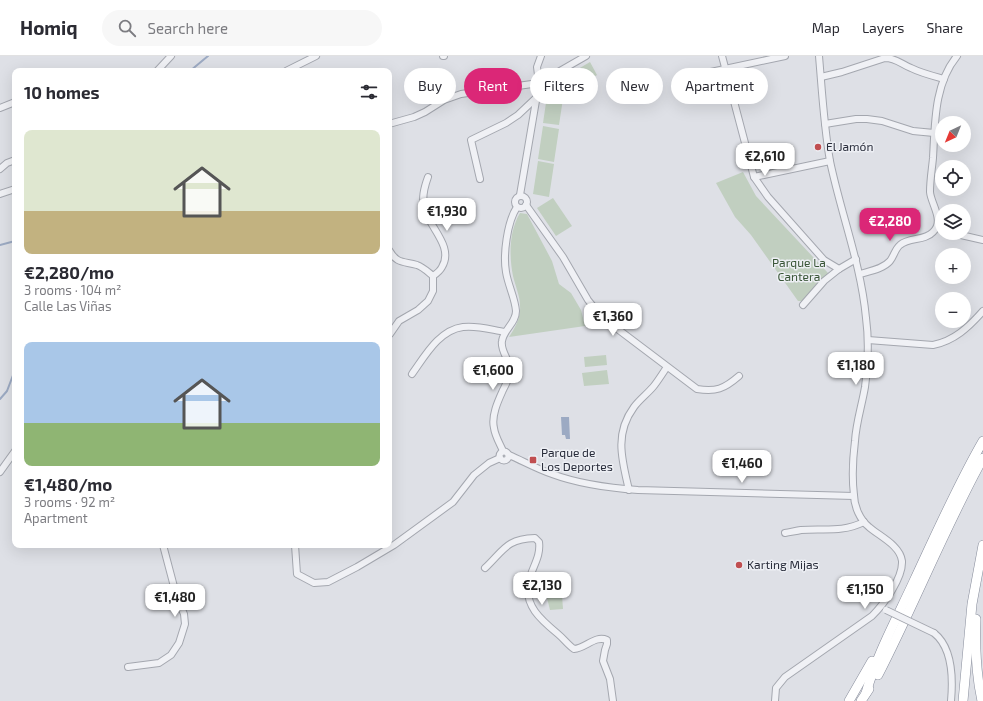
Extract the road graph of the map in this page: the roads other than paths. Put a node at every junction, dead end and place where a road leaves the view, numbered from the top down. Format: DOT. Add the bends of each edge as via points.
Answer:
graph roads {
  1 [pos="171,56"];
  2 [pos="316,56"];
  3 [pos="541,56"];
  4 [pos="586,56"];
  5 [pos="722,56"];
  6 [pos="785,56"];
  7 [pos="819,56"];
  8 [pos="957,56"];
  9 [pos="160,68"];
  10 [pos="292,68"];
  11 [pos="537,68"];
  12 [pos="565,68"];
  13 [pos="725,68"];
  14 [pos="734,68"];
  15 [pos="820,77"];
  16 [pos="944,79"];
  17 [pos="530,84"];
  18 [pos="12,103"];
  19 [pos="530,104"];
  20 [pos="535,104"];
  21 [pos="734,104"];
  22 [pos="0,108"];
  23 [pos="392,123"];
  24 [pos="825,124"];
  25 [pos="934,133"];
  26 [pos="12,161"];
  27 [pos="830,161"];
  28 [pos="0,169"];
  29 [pos="754,176"];
  30 [pos="428,177"];
  31 [pos="480,179"];
  32 [pos="12,190"];
  33 [pos="0,194"];
  34 [pos="520,195"];
  35 [pos="526,205"];
  36 [pos="517,207"];
  37 [pos="935,209"];
  38 [pos="935,232"];
  39 [pos="971,237"];
  40 [pos="983,240"];
  41 [pos="392,255"];
  42 [pos="856,259"];
  43 [pos="839,268"];
  44 [pos="860,274"];
  45 [pos="433,276"];
  46 [pos="803,305"];
  47 [pos="983,311"];
  48 [pos="392,331"];
  49 [pos="505,332"];
  50 [pos="868,340"];
  51 [pos="667,367"];
  52 [pos="412,374"];
  53 [pos="739,376"];
  54 [pos="983,441"];
  55 [pos="503,451"];
  56 [pos="12,455"];
  57 [pos="509,455"];
  58 [pos="500,458"];
  59 [pos="983,458"];
  60 [pos="0,472"];
  61 [pos="629,490"];
  62 [pos="854,496"];
  63 [pos="864,522"];
  64 [pos="785,533"];
  65 [pos="983,545"];
  66 [pos="392,546"];
  67 [pos="164,548"];
  68 [pos="294,548"];
  69 [pos="389,548"];
  70 [pos="485,568"];
  71 [pos="976,586"];
  72 [pos="884,608"];
  73 [pos="892,629"];
  74 [pos="128,667"];
  75 [pos="863,697"];
  76 [pos="614,701"];
  77 [pos="775,701"];
  78 [pos="849,701"];
  79 [pos="951,701"];
  80 [pos="964,701"];
  81 [pos="982,701"];
  1 -- 9 [label="street"];
  2 -- 10 [label="street"];
  3 -- 11 [label="street"];
  4 -- 12 [label="street"];
  5 -- 13 [label="street"];
  6 -- 14 [label="street"];
  7 -- 15 [label="street"];
  8 -- 16 [label="street"];
  15 -- 16 [label="street" via="892,58 918,71"];
  15 -- 24 [label="street"];
  16 -- 25 [label="street"];
  17 -- 23 [label="street" via="461,94 444,100 414,117"];
  18 -- 22 [label="street"];
  19 -- 31 [label="street" via="506,123 471,140"];
  20 -- 34 [label="street"];
  21 -- 29 [label="street"];
  24 -- 25 [label="street" via="867,119 882,121 913,132"];
  24 -- 27 [label="street"];
  25 -- 37 [label="street" via="930,194"];
  26 -- 28 [label="street"];
  27 -- 29 [label="street"];
  27 -- 42 [label="street"];
  29 -- 43 [label="street" via="768,197 824,260"];
  30 -- 45 [label="street" via="423,196 424,209 443,244 446,256 442,268"];
  32 -- 33 [label="street"];
  34 -- 35 [label="street" via="526,199"];
  34 -- 36 [label="street" via="514,202"];
  35 -- 36 [label="street"];
  35 -- 51 [label="street" via="596,310 606,321"];
  36 -- 49 [label="street" via="507,237 505,255 506,273 516,316"];
  38 -- 44 [label="street" via="904,242 884,266"];
  39 -- 40 [label="street"];
  41 -- 45 [label="street" via="400,262 425,269"];
  42 -- 43 [label="street"];
  42 -- 44 [label="street"];
  43 -- 46 [label="street"];
  44 -- 50 [label="street"];
  45 -- 48 [label="street" via="433,291 428,301 399,321"];
  47 -- 50 [label="street" via="962,332 944,343 933,345"];
  49 -- 52 [label="street" via="462,327 449,332 436,341"];
  49 -- 55 [label="street" via="502,346 510,370 494,415 494,428"];
  50 -- 62 [label="street" via="865,387 855,440"];
  51 -- 53 [label="street" via="697,389 711,391 730,384"];
  51 -- 61 [label="street" via="654,387 627,417 621,443 621,461"];
  54 -- 73 [label="highway" via="954,496"];
  55 -- 57 [label="street"];
  55 -- 58 [label="street"];
  56 -- 60 [label="street"];
  57 -- 58 [label="street" via="506,460"];
  57 -- 61 [label="street" via="550,474"];
  58 -- 66 [label="street" via="474,475 453,502"];
  59 -- 75 [label="highway" via="897,638"];
  61 -- 62 [label="street"];
  62 -- 63 [label="street" via="856,509"];
  63 -- 64 [label="street" via="843,529"];
  63 -- 72 [label="street" via="893,545 902,559 901,570"];
  65 -- 71 [label="highway"];
  67 -- 74 [label="street" via="184,614 185,624 180,643 171,655 159,663"];
  68 -- 69 [label="street" via="297,574 314,583 328,582"];
  70 -- 76 [label="street" via="515,541 535,538 539,542 538,557 528,581 528,596 532,608 574,649 598,638 606,640 603,662 610,679"];
  71 -- 80 [label="highway" via="972,604"];
  71 -- 81 [label="highway" via="975,647"];
  72 -- 77 [label="street" via="785,677 776,688"];
  72 -- 79 [label="street, bridge" via="938,637 948,654 952,681"];
  73 -- 75 [label="highway"];
  73 -- 78 [label="highway" via="881,643"];
}
